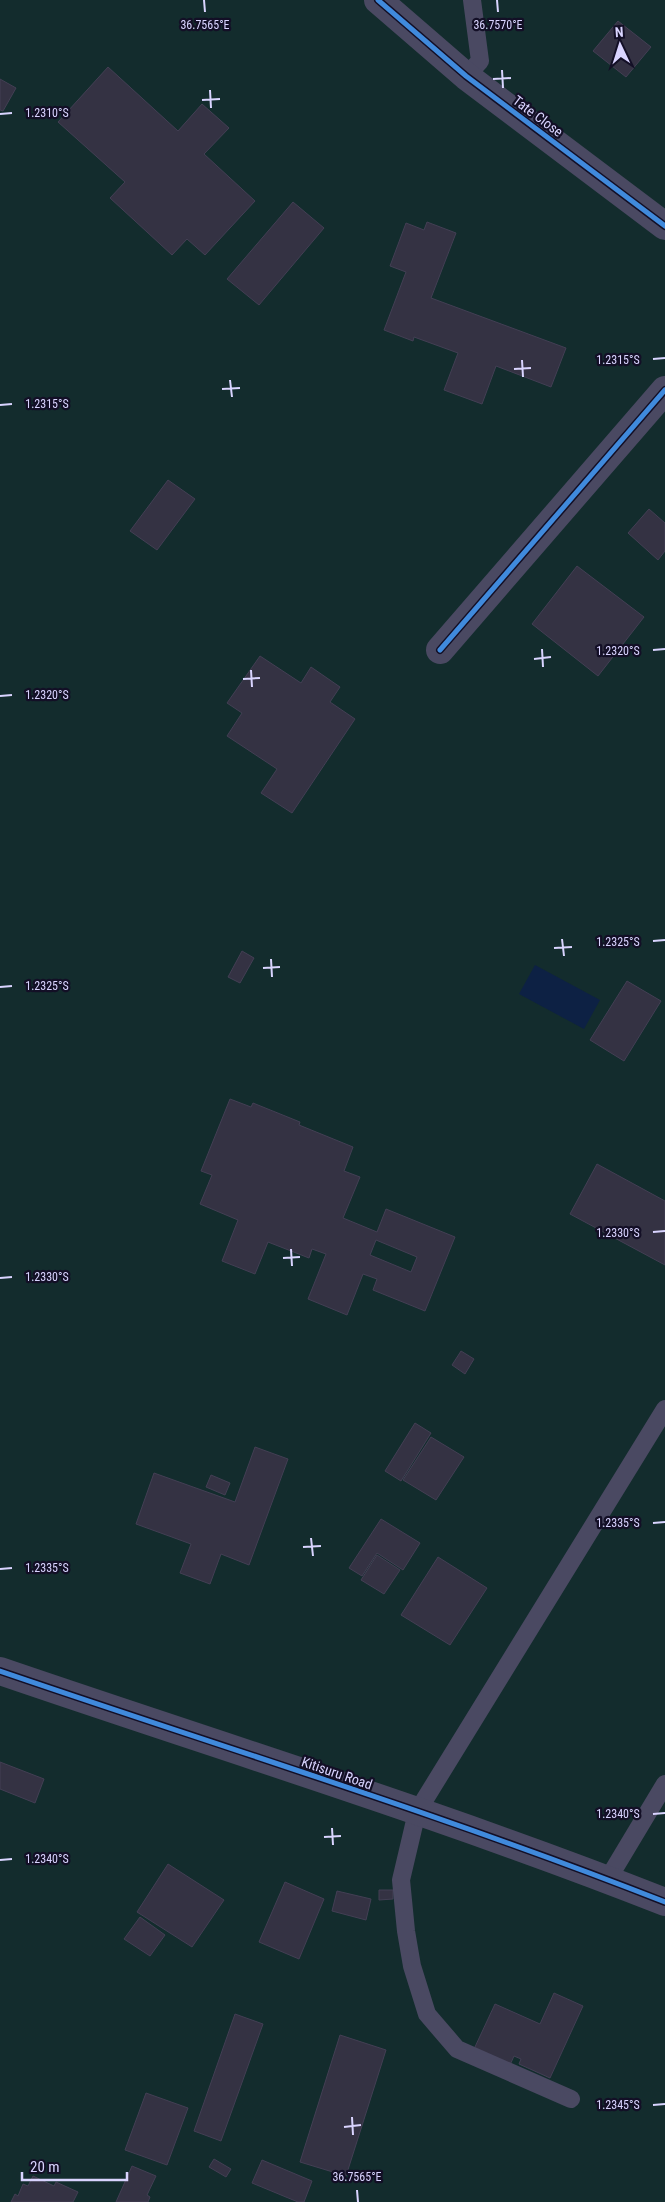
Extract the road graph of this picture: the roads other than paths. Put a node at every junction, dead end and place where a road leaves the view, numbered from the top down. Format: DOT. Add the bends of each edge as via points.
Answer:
graph roads {
  1 [pos="378,0"];
  2 [pos="472,0"];
  3 [pos="466,76"];
  4 [pos="665,226"];
  5 [pos="665,390"];
  6 [pos="440,650"];
  7 [pos="665,1409"];
  8 [pos="0,1671"];
  9 [pos="665,1784"];
  10 [pos="417,1812"];
  11 [pos="608,1879"];
  12 [pos="665,1902"];
  13 [pos="571,2099"];
  1 -- 3 [label="street, Tate Close"];
  2 -- 3 [label="lane" via="480,61"];
  3 -- 4 [label="street, Tate Close"];
  5 -- 6 [label="street"];
  7 -- 10 [label="lane"];
  8 -- 10 [label="street, Kitisuru Road"];
  9 -- 11 [label="lane"];
  10 -- 11 [label="street, Kitisuru Road"];
  10 -- 13 [label="lane" via="401,1880 412,1966 427,2014 457,2049"];
  11 -- 12 [label="street, Kitisuru Road"];
}
